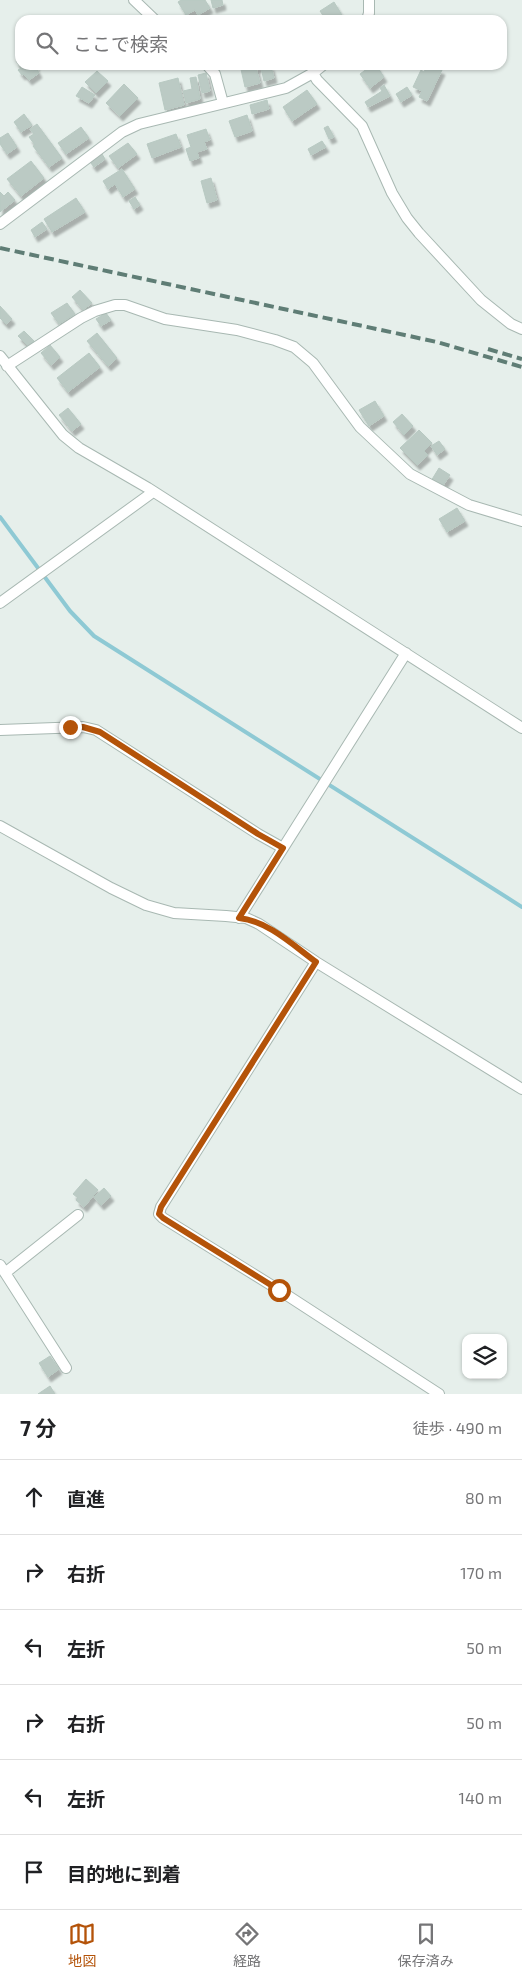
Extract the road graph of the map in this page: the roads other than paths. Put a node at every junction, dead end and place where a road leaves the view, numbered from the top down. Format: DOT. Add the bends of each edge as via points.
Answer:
graph roads {
  1 [pos="134,0"];
  2 [pos="369,0"];
  3 [pos="150,15"];
  4 [pos="368,15"];
  5 [pos="211,70"];
  6 [pos="317,70"];
  7 [pos="313,73"];
  8 [pos="223,103"];
  9 [pos="0,224"];
  10 [pos="522,330"];
  11 [pos="0,356"];
  12 [pos="8,366"];
  13 [pos="153,492"];
  14 [pos="522,521"];
  15 [pos="0,603"];
  16 [pos="406,653"];
  17 [pos="522,728"];
  18 [pos="0,730"];
  19 [pos="0,826"];
  20 [pos="283,848"];
  21 [pos="239,918"];
  22 [pos="316,962"];
  23 [pos="522,1089"];
  24 [pos="78,1214"];
  25 [pos="3,1269"];
  26 [pos="66,1368"];
  27 [pos="439,1394"];
  1 -- 3 [label="street"];
  2 -- 4 [label="street"];
  5 -- 8 [label="street"];
  6 -- 7 [label="street"];
  7 -- 8 [label="street" via="286,88"];
  7 -- 10 [label="street" via="316,80 362,126 392,193 419,233 481,300"];
  8 -- 9 [label="street" via="138,124 122,132"];
  11 -- 12 [label="street"];
  12 -- 13 [label="street" via="64,435 79,448"];
  12 -- 14 [label="street" via="81,318 115,305 125,305 165,319 238,330 275,340 294,347 313,363 360,427 410,474 470,505"];
  13 -- 15 [label="street"];
  13 -- 16 [label="street"];
  16 -- 17 [label="street"];
  16 -- 20 [label="street"];
  18 -- 20 [label="street" via="83,727 96,730"];
  19 -- 21 [label="street" via="146,904 174,913"];
  20 -- 21 [label="street"];
  21 -- 22 [label="street" via="246,918 270,930"];
  22 -- 23 [label="street"];
  22 -- 27 [label="street" via="159,1214"];
  24 -- 25 [label="street"];
  25 -- 26 [label="street"];
}
